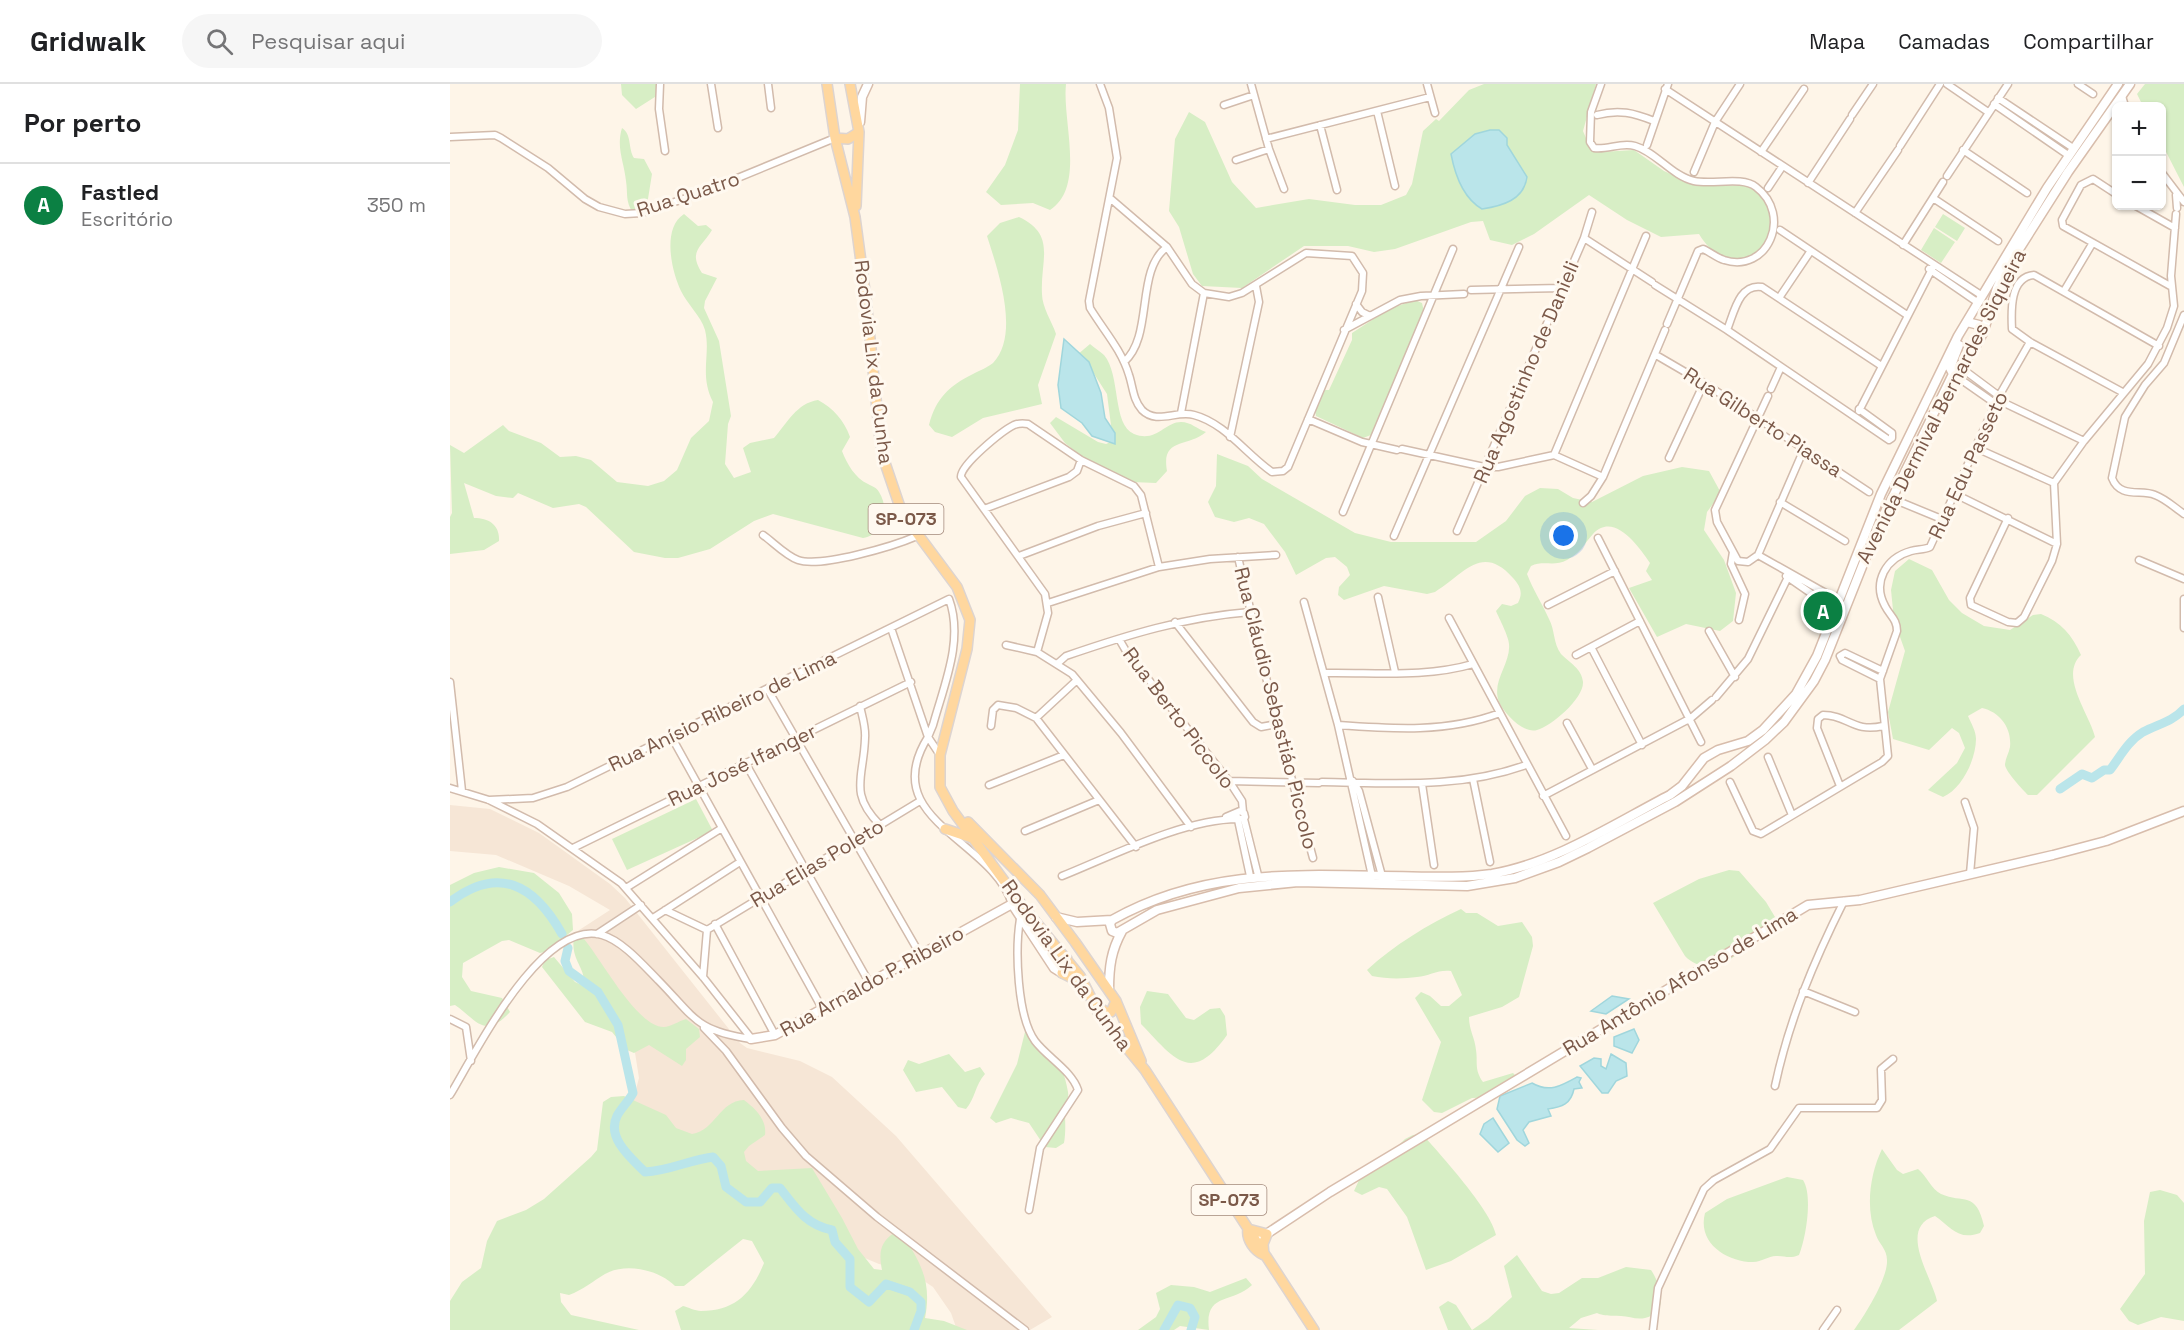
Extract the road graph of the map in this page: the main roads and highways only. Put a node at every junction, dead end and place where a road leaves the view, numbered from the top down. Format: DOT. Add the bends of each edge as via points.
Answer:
graph roads {
  1 [pos="827,84"];
  2 [pos="850,84"];
  3 [pos="868,84"];
  4 [pos="2118,84"];
  5 [pos="2130,84"];
  6 [pos="2119,102"];
  7 [pos="2112,113"];
  8 [pos="859,132"];
  9 [pos="835,138"];
  10 [pos="855,217"];
  11 [pos="1967,322"];
  12 [pos="1983,333"];
  13 [pos="1959,341"];
  14 [pos="1974,349"];
  15 [pos="1957,370"];
  16 [pos="1724,748"];
  17 [pos="1731,766"];
  18 [pos="1694,769"];
  19 [pos="1704,784"];
  20 [pos="948,801"];
  21 [pos="2184,811"];
  22 [pos="945,829"];
  23 [pos="975,840"];
  24 [pos="1041,895"];
  25 [pos="1025,907"];
  26 [pos="1056,917"];
  27 [pos="1112,920"];
  28 [pos="1122,931"];
  29 [pos="1067,958"];
  30 [pos="1062,973"];
  31 [pos="1084,984"];
  32 [pos="1109,990"];
  33 [pos="1116,1001"];
  34 [pos="1093,1002"];
  35 [pos="751,1039"];
  36 [pos="1145,1070"];
  37 [pos="1248,1229"];
  38 [pos="1267,1234"];
  39 [pos="1253,1242"];
  40 [pos="1264,1255"];
  41 [pos="1314,1330"];
  1 -- 9 [label="main road, Rodovia Lix da Cunha / SP-073"];
  2 -- 8 [label="main road, Rodovia Lix da Cunha / SP-073"];
  3 -- 8 [label="main road" via="862,97"];
  4 -- 11 [label="main road, Avenida Dermival Bernardes Siqueira" via="2070,152"];
  5 -- 6 [label="main road, Avenida Dermival Bernardes Siqueira"];
  7 -- 12 [label="main road, Avenida Dermival Bernardes Siqueira" via="2004,273"];
  8 -- 9 [label="main road" via="848,139"];
  8 -- 10 [label="main road, Rodovia Lix da Cunha / SP-073"];
  9 -- 10 [label="main road, Rodovia Lix da Cunha / SP-073"];
  10 -- 20 [label="main road, Rodovia Lix da Cunha / SP-073" via="880,439 897,500 917,536 957,587 970,620 968,649 940,755 940,787"];
  11 -- 12 [label="main road" via="1978,325"];
  11 -- 13 [label="main road, Avenida Dermival Bernardes Siqueira"];
  12 -- 14 [label="main road, Avenida Dermival Bernardes Siqueira"];
  13 -- 14 [label="main road" via="1967,351"];
  13 -- 15 [label="main road" via="1950,368"];
  13 -- 16 [label="main road, Avenida Dermival Bernardes Siqueira" via="1881,494 1817,656 1796,694 1763,730 1748,741"];
  14 -- 15 [label="main road, Avenida Dermival Bernardes Siqueira"];
  15 -- 17 [label="main road, Avenida Dermival Bernardes Siqueira" via="1877,529 1814,681 1784,722"];
  16 -- 17 [label="main road" via="1731,753"];
  16 -- 18 [label="main road, Avenida Dermival Bernardes Siqueira" via="1704,758"];
  17 -- 19 [label="main road, Avenida Dermival Bernardes Siqueira"];
  18 -- 19 [label="main road" via="1697,780"];
  18 -- 27 [label="main road, Avenida Dermival Bernardes Siqueira" via="1670,795 1560,851 1513,869 1454,877 1254,876 1176,894"];
  19 -- 28 [label="main road, Avenida Dermival Bernardes Siqueira" via="1559,862 1515,878 1443,887 1298,882 1239,888 1157,910"];
  20 -- 23 [label="main road, Rodovia Lix da Cunha / SP-073"];
  20 -- 24 [label="main road, Rodovia Lix da Cunha / SP-073"];
  21 -- 38 [label="main road, Rua Antônio Afonso de Lima" via="2106,840 1860,900 1808,905 1380,1161"];
  22 -- 23 [label="main road"];
  23 -- 25 [label="main road, Rodovia Lix da Cunha / SP-073"];
  24 -- 25 [label="main road" via="1028,894"];
  24 -- 26 [label="main road, Rodovia Lix da Cunha / SP-073"];
  25 -- 29 [label="main road, Rodovia Lix da Cunha / SP-073"];
  26 -- 27 [label="main road, Avenida Dermival Bernardes Siqueira" via="1077,922"];
  26 -- 32 [label="main road, Rodovia Lix da Cunha / SP-073"];
  27 -- 28 [label="main road" via="1112,931"];
  28 -- 32 [label="main road" via="1109,966"];
  29 -- 30 [label="main road" via="1067,969"];
  29 -- 31 [label="main road, Rodovia Lix da Cunha / SP-073"];
  30 -- 31 [label="main road"];
  30 -- 35 [label="main road, Rua Arnaldo P. Ribeiro" via="1054,968 1012,904 775,1035"];
  31 -- 34 [label="main road, Rodovia Lix da Cunha / SP-073"];
  32 -- 33 [label="main road, Rodovia Lix da Cunha / SP-073"];
  33 -- 34 [label="main road" via="1111,1012"];
  33 -- 36 [label="main road, Rodovia Lix da Cunha / SP-073"];
  34 -- 36 [label="main road, Rodovia Lix da Cunha / SP-073"];
  36 -- 37 [label="main road, Rodovia Lix da Cunha / SP-073"];
  37 -- 38 [label="main road"];
  37 -- 39 [label="main road, Rodovia Lix da Cunha"];
  38 -- 39 [label="main road, Rua Antônio Afonso de Lima"];
  38 -- 40 [label="main road"];
  39 -- 40 [label="main road"];
  40 -- 41 [label="main road"];
}
